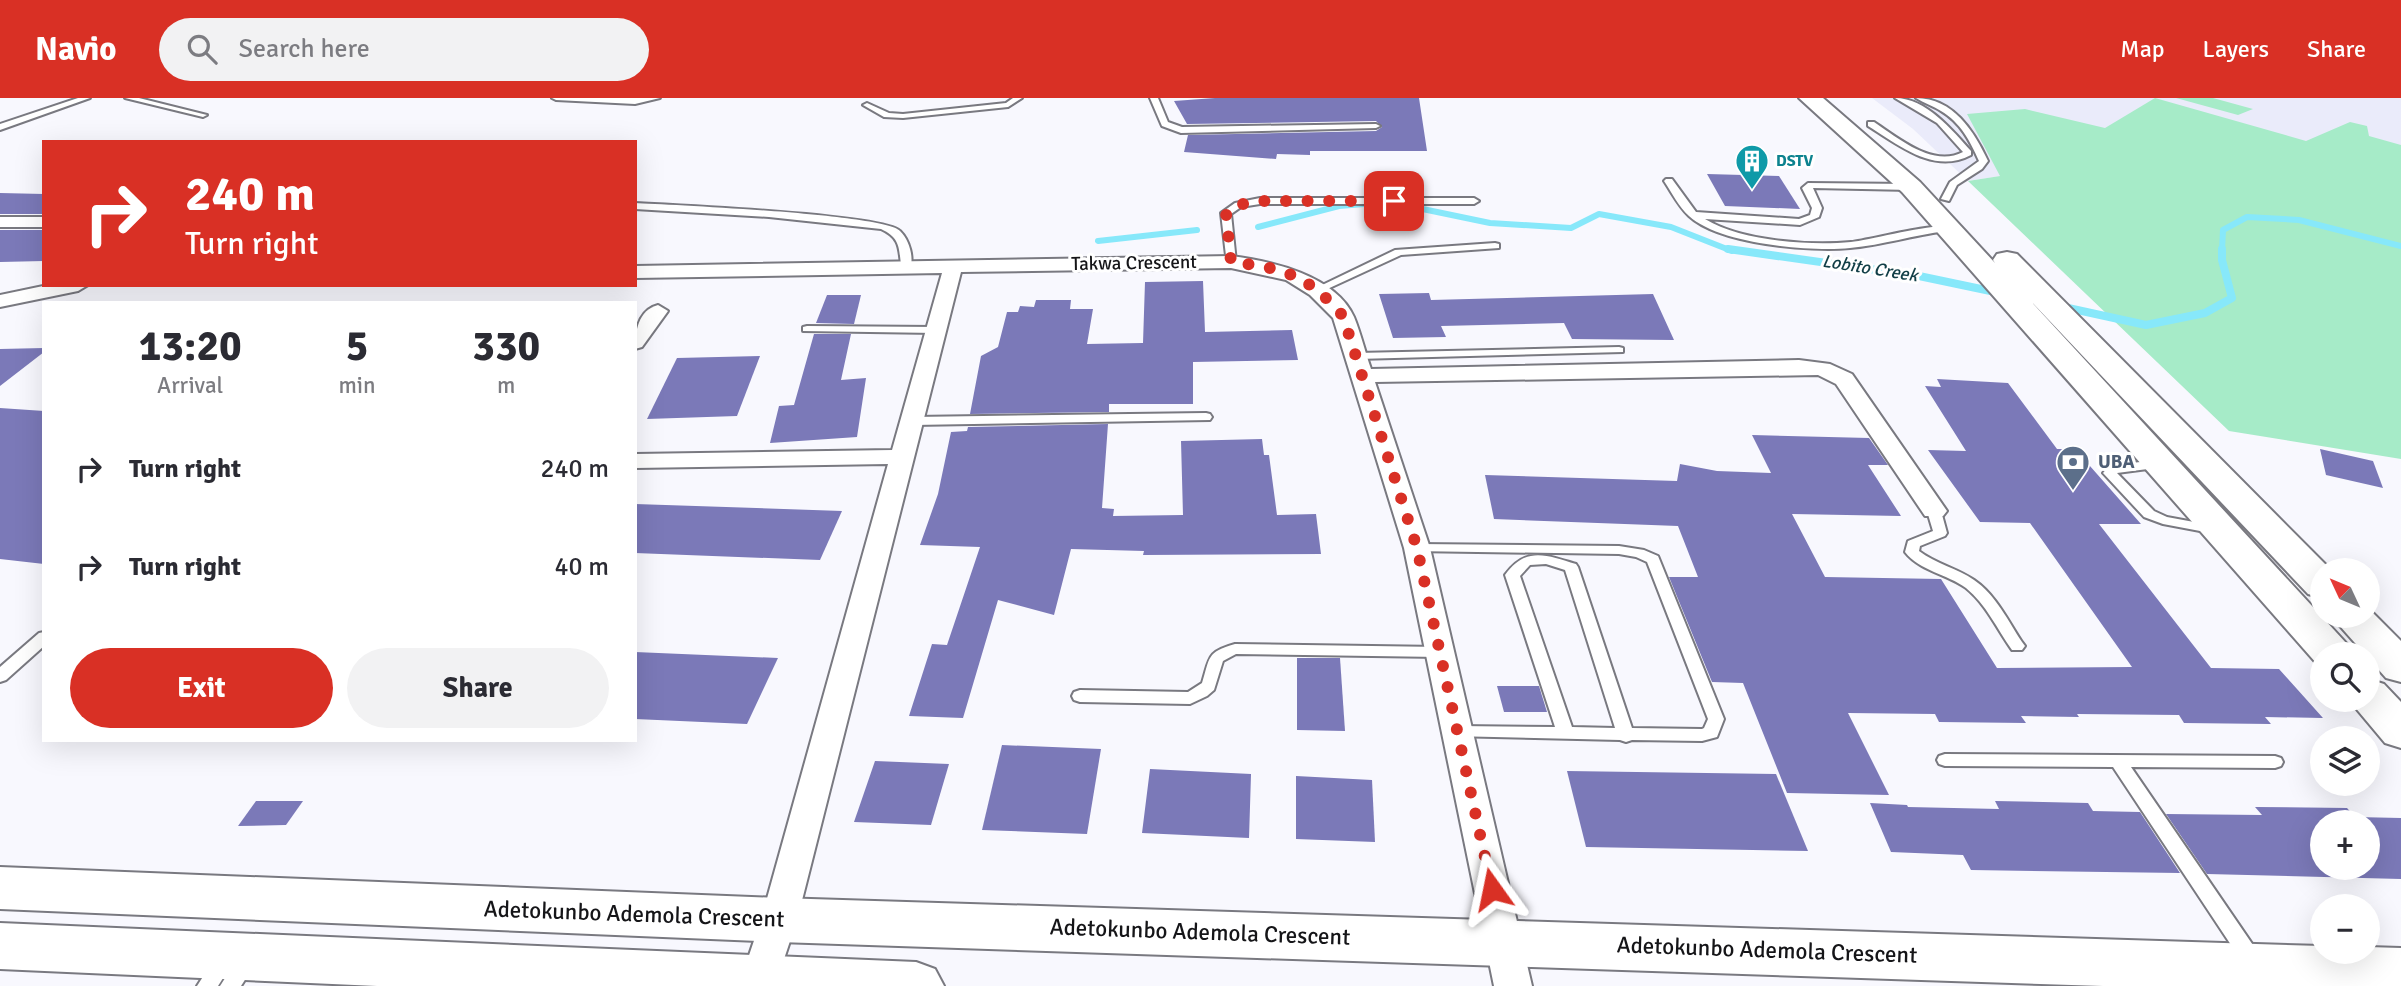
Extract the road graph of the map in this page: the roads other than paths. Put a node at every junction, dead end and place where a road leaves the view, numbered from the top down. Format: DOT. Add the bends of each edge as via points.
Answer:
graph roads {
  1 [pos="86,98"];
  2 [pos="129,98"];
  3 [pos="556,98"];
  4 [pos="656,98"];
  5 [pos="1018,98"];
  6 [pos="1158,98"];
  7 [pos="1810,98"];
  8 [pos="1839,98"];
  9 [pos="1899,98"];
  10 [pos="1920,98"];
  11 [pos="605,99"];
  12 [pos="867,105"];
  13 [pos="203,115"];
  14 [pos="1871,124"];
  15 [pos="1376,126"];
  16 [pos="0,127"];
  17 [pos="1669,181"];
  18 [pos="1910,187"];
  19 [pos="1474,201"];
  20 [pos="637,206"];
  21 [pos="1693,215"];
  22 [pos="1953,221"];
  23 [pos="0,222"];
  24 [pos="42,222"];
  25 [pos="1496,246"];
  26 [pos="1231,262"];
  27 [pos="953,267"];
  28 [pos="906,268"];
  29 [pos="637,272"];
  30 [pos="68,287"];
  31 [pos="1319,289"];
  32 [pos="0,301"];
  33 [pos="658,311"];
  34 [pos="807,329"];
  35 [pos="936,330"];
  36 [pos="637,341"];
  37 [pos="1619,350"];
  38 [pos="1361,366"];
  39 [pos="1206,417"];
  40 [pos="913,421"];
  41 [pos="903,457"];
  42 [pos="637,461"];
  43 [pos="1934,511"];
  44 [pos="1417,548"];
  45 [pos="2310,572"];
  46 [pos="2364,628"];
  47 [pos="42,640"];
  48 [pos="2321,642"];
  49 [pos="2017,646"];
  50 [pos="1440,652"];
  51 [pos="2401,667"];
  52 [pos="0,676"];
  53 [pos="1080,696"];
  54 [pos="2380,708"];
  55 [pos="1457,732"];
  56 [pos="2401,732"];
  57 [pos="1566,734"];
  58 [pos="1626,736"];
  59 [pos="1945,760"];
  60 [pos="2274,762"];
  61 [pos="2119,763"];
  62 [pos="0,888"];
  63 [pos="779,920"];
  64 [pos="0,946"];
  65 [pos="1508,963"];
  66 [pos="2257,967"];
  67 [pos="228,972"];
  68 [pos="2401,972"];
  69 [pos="760,979"];
  70 [pos="916,986"];
  1 -- 16 [label="lane"];
  2 -- 13 [label="lane"];
  3 -- 11 [label="lane"];
  4 -- 11 [label="lane" via="635,102"];
  5 -- 12 [label="lane" via="1008,104 903,116 887,115"];
  6 -- 15 [label="lane" via="1165,124 1181,130"];
  7 -- 18 [label="main road"];
  8 -- 14 [label="main road"];
  9 -- 14 [label="lane" via="1940,121 1968,153 1962,159 1944,160 1926,155"];
  10 -- 22 [label="lane" via="1962,121 1984,161 1955,180"];
  14 -- 22 [label="main road"];
  17 -- 21 [label="lane"];
  18 -- 21 [label="lane" via="1811,185 1807,188 1817,208 1814,217 1800,222"];
  18 -- 22 [label="main road"];
  19 -- 26 [label="lane" via="1259,201 1238,205 1226,213"];
  20 -- 28 [label="lane" via="883,226 897,232 907,253"];
  21 -- 22 [label="lane" via="1728,232 1827,246 1849,246"];
  22 -- 45 [label="main road" via="2168,423"];
  22 -- 48 [label="main road" via="2107,407"];
  23 -- 24 [label="street"];
  25 -- 31 [label="lane" via="1399,252"];
  26 -- 27 [label="street, Takwa Crescent"];
  26 -- 31 [label="street, Takwa Crescent" via="1297,276"];
  27 -- 28 [label="street, Takwa Crescent"];
  27 -- 35 [label="street"];
  28 -- 29 [label="street, Takwa Crescent"];
  30 -- 32 [label="street"];
  31 -- 38 [label="street, Takwa Crescent" via="1343,316"];
  33 -- 36 [label="street"];
  34 -- 35 [label="lane"];
  35 -- 40 [label="street"];
  37 -- 38 [label="lane"];
  38 -- 43 [label="street" via="1822,369 1844,379"];
  38 -- 44 [label="street, Takwa Crescent"];
  39 -- 40 [label="lane"];
  40 -- 41 [label="street"];
  41 -- 42 [label="street"];
  41 -- 63 [label="street"];
  43 -- 49 [label="lane" via="1940,533 1913,544 1912,552 1925,565 1954,573 1973,587"];
  44 -- 50 [label="street, Takwa Crescent"];
  44 -- 58 [label="lane" via="1619,550 1653,559 1716,728 1702,735"];
  46 -- 51 [label="main road"];
  47 -- 52 [label="lane"];
  50 -- 53 [label="lane" via="1235,649 1214,659 1210,687 1190,698"];
  50 -- 55 [label="street, Takwa Crescent"];
  54 -- 56 [label="main road"];
  55 -- 57 [label="lane"];
  55 -- 65 [label="street, Takwa Crescent"];
  57 -- 58 [label="lane"];
  57 -- 58 [label="lane" via="1512,575 1525,561 1547,560 1571,567"];
  59 -- 61 [label="lane"];
  60 -- 61 [label="lane"];
  61 -- 66 [label="lane"];
  62 -- 63 [label="main road, Adetokunbo Ademola Crescent"];
  63 -- 65 [label="main road, Adetokunbo Ademola Crescent"];
  63 -- 69 [label="street"];
  64 -- 67 [label="main road"];
  65 -- 66 [label="main road, Adetokunbo Ademola Crescent"];
  66 -- 68 [label="main road, Adetokunbo Ademola Crescent"];
  67 -- 69 [label="main road"];
  69 -- 70 [label="main road"];
}
